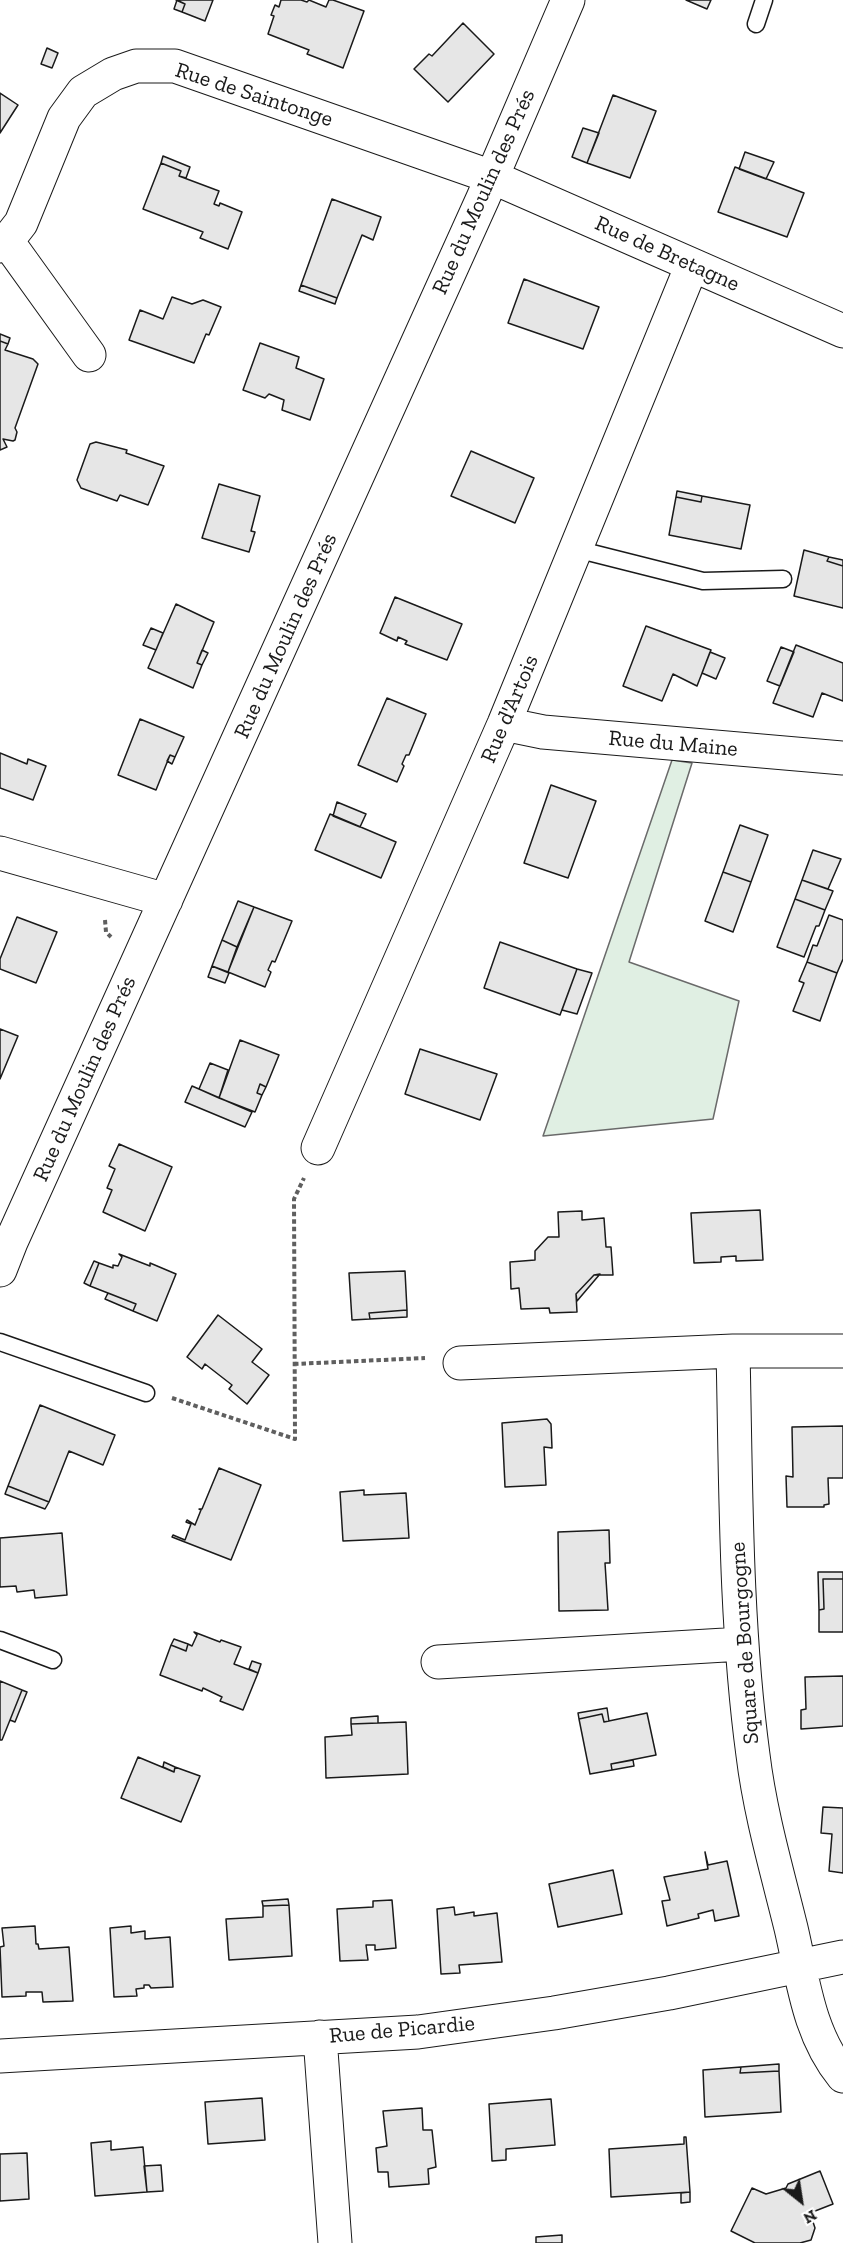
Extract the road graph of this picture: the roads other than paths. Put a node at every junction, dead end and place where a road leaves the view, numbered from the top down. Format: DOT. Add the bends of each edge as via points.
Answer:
graph roads {
  1 [pos="568,0"];
  2 [pos="764,0"];
  3 [pos="756,24"];
  4 [pos="492,177"];
  5 [pos="4,243"];
  6 [pos="692,266"];
  7 [pos="843,331"];
  8 [pos="89,356"];
  9 [pos="576,549"];
  10 [pos="783,579"];
  11 [pos="504,724"];
  12 [pos="843,758"];
  13 [pos="0,853"];
  14 [pos="166,900"];
  15 [pos="318,1148"];
  16 [pos="4,1250"];
  17 [pos="0,1342"];
  18 [pos="733,1351"];
  19 [pos="843,1351"];
  20 [pos="460,1363"];
  21 [pos="146,1393"];
  22 [pos="0,1640"];
  23 [pos="742,1644"];
  24 [pos="53,1660"];
  25 [pos="438,1662"];
  26 [pos="843,1957"];
  27 [pos="800,1966"];
  28 [pos="321,2037"];
  29 [pos="0,2056"];
  30 [pos="843,2076"];
  31 [pos="335,2243"];
  1 -- 4 [label="street, Rue du Moulin des Prés"];
  2 -- 3 [label="lane"];
  4 -- 5 [label="street, Rue de Saintonge" via="175,66 135,66 83,92 64,118 21,223"];
  4 -- 6 [label="street, Rue de Bretagne"];
  4 -- 14 [label="street, Rue du Moulin des Prés"];
  5 -- 8 [label="street"];
  6 -- 7 [label="street, Rue de Bretagne"];
  6 -- 9 [label="street, Rue d'Artois"];
  9 -- 10 [label="lane" via="704,581"];
  9 -- 11 [label="street, Rue d'Artois"];
  11 -- 12 [label="street, Rue du Maine" via="543,732"];
  11 -- 15 [label="street, Rue d'Artois"];
  13 -- 14 [label="street"];
  14 -- 16 [label="street, Rue du Moulin des Prés"];
  17 -- 21 [label="lane"];
  18 -- 19 [label="street"];
  18 -- 20 [label="street"];
  18 -- 23 [label="street, Square de Bourgogne"];
  22 -- 24 [label="lane"];
  23 -- 25 [label="street"];
  23 -- 27 [label="street, Square de Bourgogne" via="753,1757"];
  26 -- 27 [label="street, Rue de Picardie"];
  27 -- 28 [label="street, Rue de Picardie" via="554,2013 418,2032"];
  27 -- 30 [label="street, Square de Bourgogne" via="806,2002 821,2043"];
  28 -- 29 [label="street, Rue de Picardie"];
  28 -- 31 [label="street"];
}
